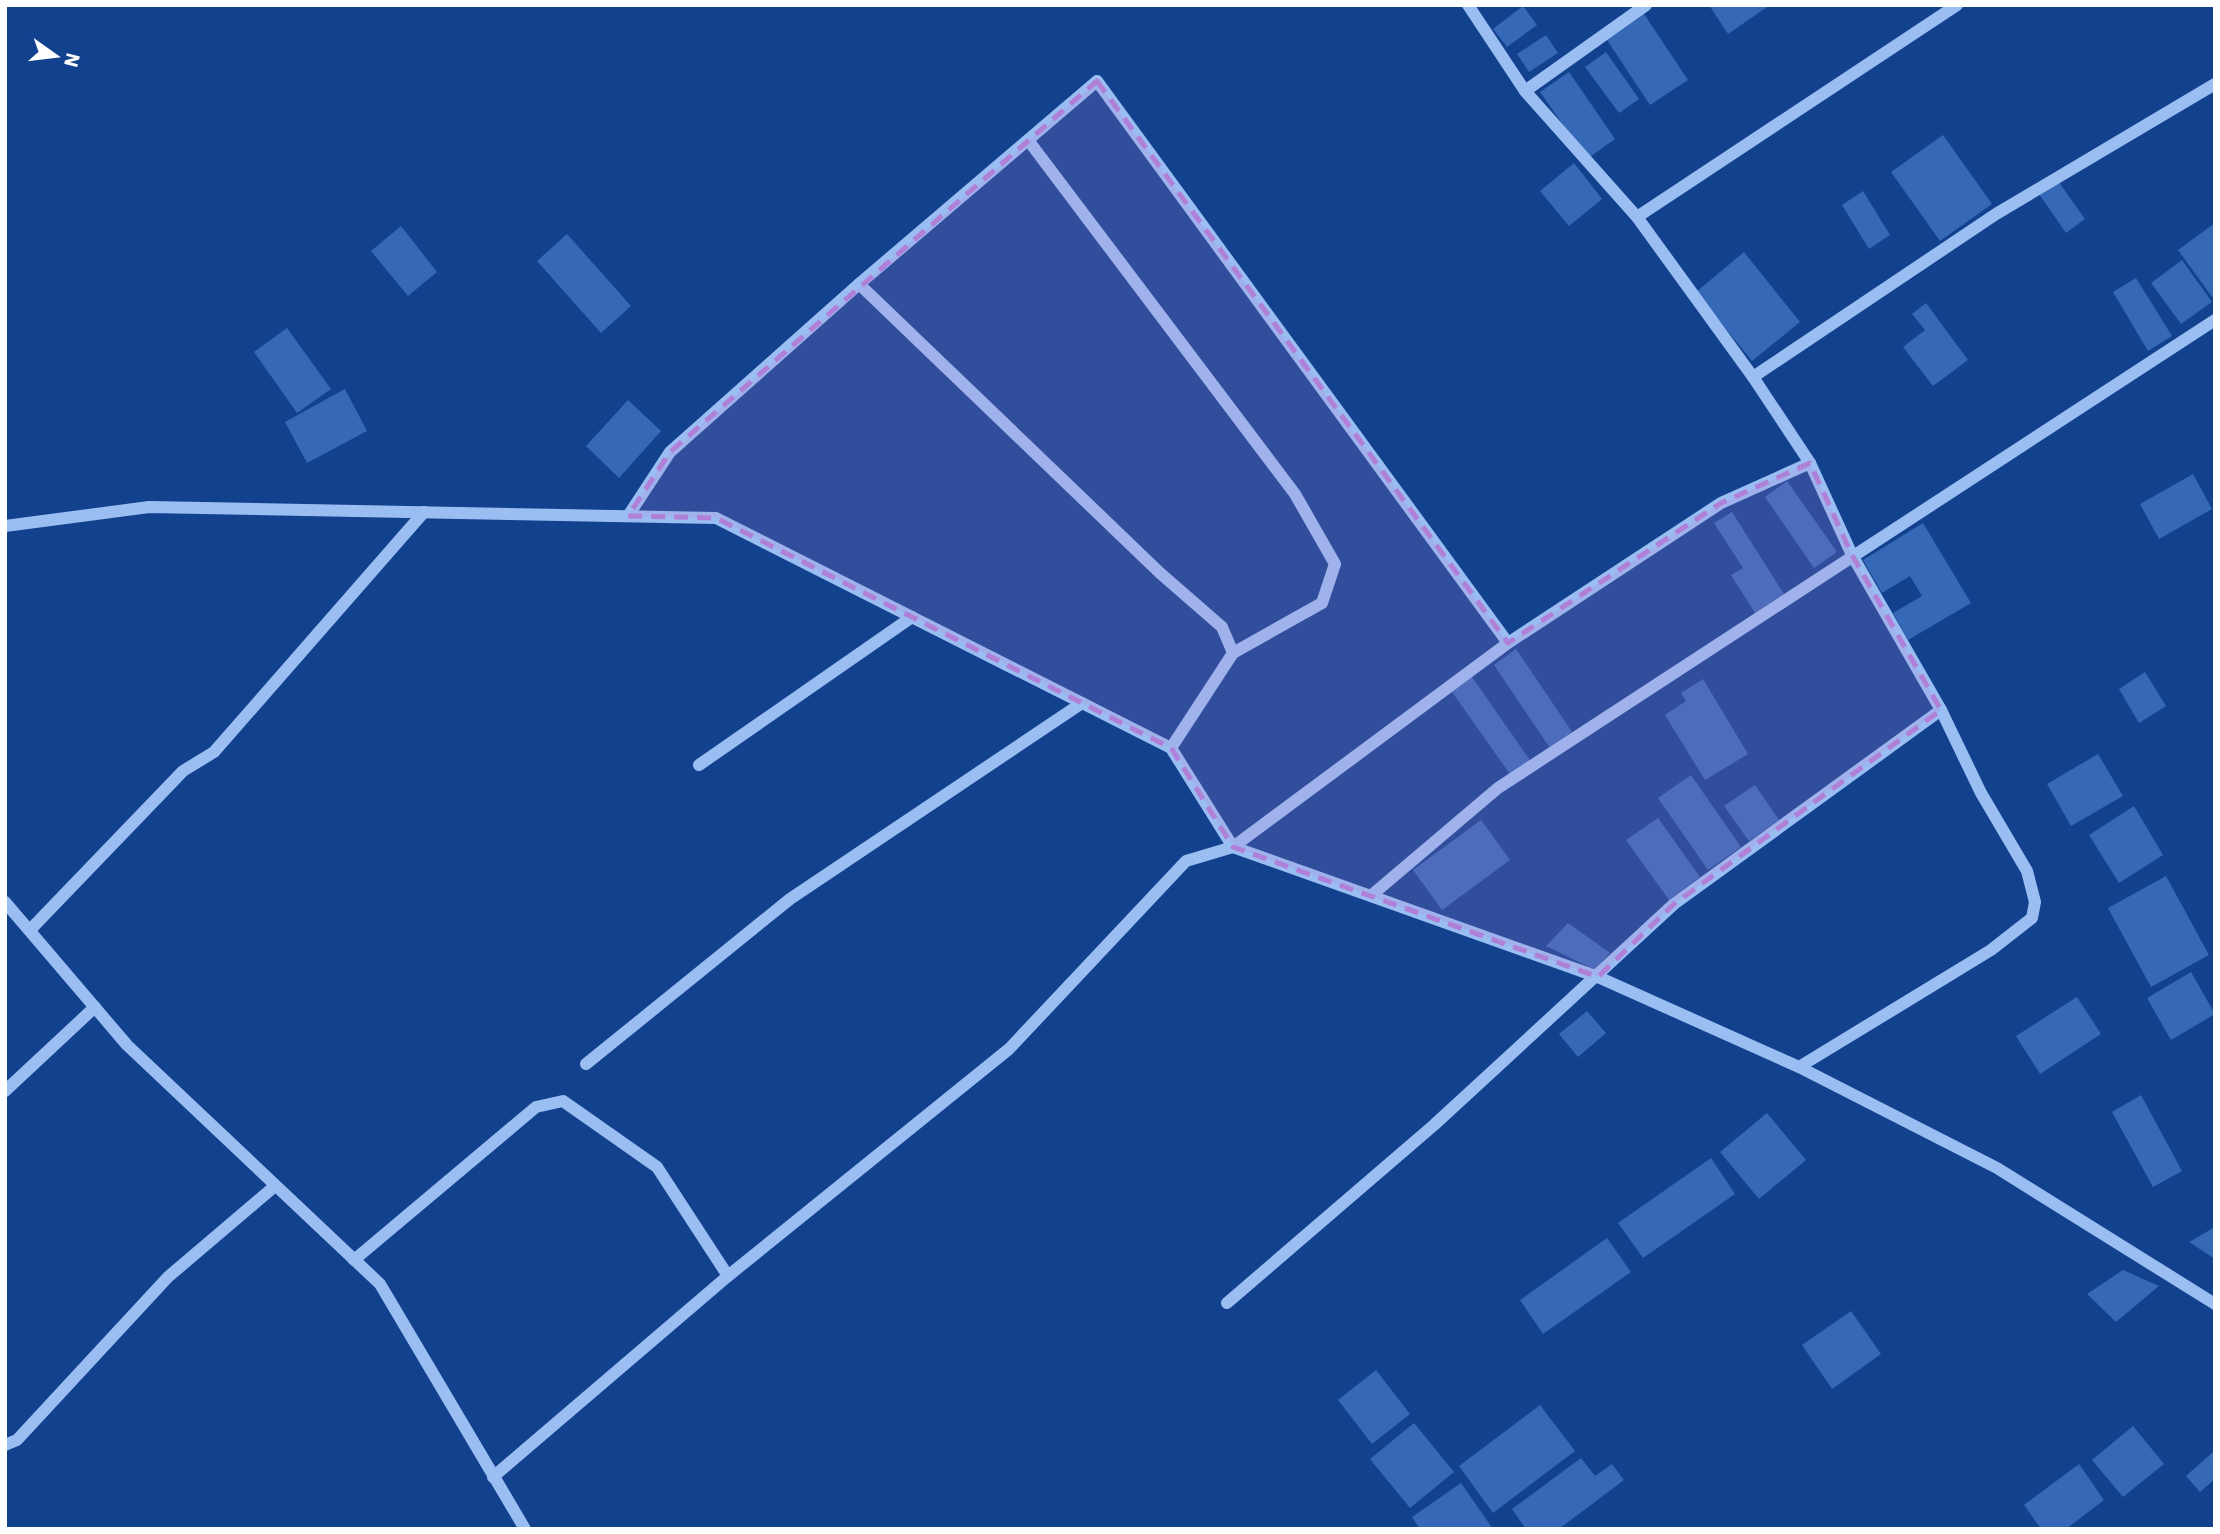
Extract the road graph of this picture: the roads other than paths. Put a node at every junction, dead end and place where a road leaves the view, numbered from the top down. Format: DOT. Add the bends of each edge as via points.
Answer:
graph roads {
  1 [pos="1468,5"];
  2 [pos="1646,5"];
  3 [pos="1957,5"];
  4 [pos="2215,84"];
  5 [pos="1525,91"];
  6 [pos="1028,140"];
  7 [pos="1637,217"];
  8 [pos="859,284"];
  9 [pos="2215,320"];
  10 [pos="1753,377"];
  11 [pos="1810,463"];
  12 [pos="424,512"];
  13 [pos="628,516"];
  14 [pos="5,526"];
  15 [pos="1852,555"];
  16 [pos="912,617"];
  17 [pos="1508,643"];
  18 [pos="1233,653"];
  19 [pos="1082,704"];
  20 [pos="1941,710"];
  21 [pos="1171,748"];
  22 [pos="699,765"];
  23 [pos="1233,846"];
  24 [pos="1373,894"];
  25 [pos="5,902"];
  26 [pos="30,930"];
  27 [pos="1598,977"];
  28 [pos="95,1007"];
  29 [pos="586,1064"];
  30 [pos="1799,1067"];
  31 [pos="5,1091"];
  32 [pos="275,1186"];
  33 [pos="354,1260"];
  34 [pos="728,1276"];
  35 [pos="1227,1303"];
  36 [pos="2215,1304"];
  37 [pos="5,1445"];
  38 [pos="493,1477"];
  39 [pos="525,1529"];
  1 -- 5 [label="street"];
  2 -- 5 [label="street"];
  3 -- 7 [label="street"];
  4 -- 10 [label="street" via="1996,214"];
  5 -- 7 [label="street"];
  6 -- 8 [label="street"];
  6 -- 17 [label="street" via="1097,81"];
  6 -- 18 [label="street" via="1295,494 1335,564 1322,603"];
  7 -- 10 [label="street"];
  8 -- 13 [label="street" via="670,452"];
  8 -- 18 [label="street" via="1222,627"];
  9 -- 15 [label="street"];
  10 -- 11 [label="street"];
  11 -- 15 [label="street"];
  11 -- 17 [label="street" via="1721,503"];
  12 -- 13 [label="street"];
  12 -- 14 [label="street" via="149,507"];
  12 -- 26 [label="street" via="214,752 183,771"];
  13 -- 16 [label="street" via="716,518"];
  15 -- 20 [label="street"];
  15 -- 24 [label="street" via="1498,788"];
  16 -- 19 [label="street"];
  16 -- 22 [label="street"];
  17 -- 23 [label="street"];
  18 -- 21 [label="street"];
  19 -- 21 [label="street"];
  19 -- 29 [label="street" via="790,899"];
  20 -- 27 [label="street" via="1674,904"];
  20 -- 30 [label="street" via="1981,793 2027,871 2035,902 2032,918 1991,950"];
  21 -- 23 [label="street"];
  23 -- 24 [label="street"];
  23 -- 34 [label="street" via="1186,861 1009,1049"];
  24 -- 27 [label="street"];
  25 -- 26 [label="street"];
  26 -- 28 [label="street"];
  27 -- 30 [label="street"];
  27 -- 35 [label="street"];
  28 -- 31 [label="street"];
  28 -- 32 [label="street" via="127,1045"];
  30 -- 36 [label="street" via="1997,1168"];
  32 -- 33 [label="street"];
  32 -- 37 [label="street" via="168,1277 17,1440"];
  33 -- 34 [label="street" via="536,1107 563,1101 657,1167"];
  33 -- 38 [label="street" via="380,1284"];
  34 -- 38 [label="street"];
  38 -- 39 [label="street"];
}
